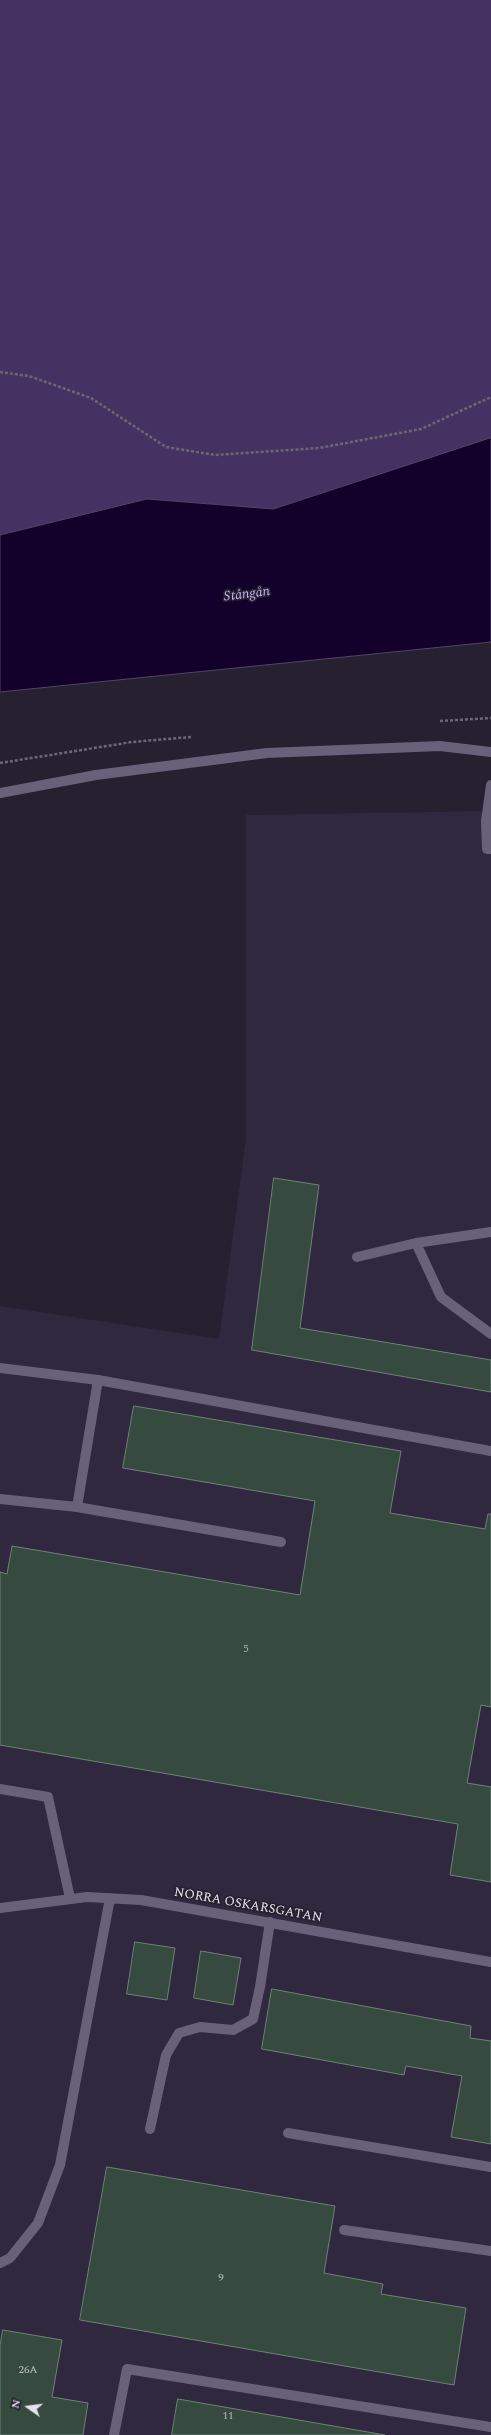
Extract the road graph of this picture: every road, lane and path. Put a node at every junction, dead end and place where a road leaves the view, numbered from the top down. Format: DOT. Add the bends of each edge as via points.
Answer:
graph roads {
  1 [pos="0,372"];
  2 [pos="491,397"];
  3 [pos="491,752"];
  4 [pos="491,785"];
  5 [pos="0,793"];
  6 [pos="491,848"];
  7 [pos="491,1232"];
  8 [pos="416,1243"];
  9 [pos="357,1257"];
  10 [pos="491,1334"];
  11 [pos="0,1368"];
  12 [pos="98,1380"];
  13 [pos="491,1451"];
  14 [pos="0,1498"];
  15 [pos="77,1507"];
  16 [pos="281,1542"];
  17 [pos="0,1788"];
  18 [pos="70,1898"];
  19 [pos="110,1898"];
  20 [pos="0,1908"];
  21 [pos="270,1922"];
  22 [pos="491,1962"];
  23 [pos="150,2129"];
  24 [pos="288,2132"];
  25 [pos="491,2167"];
  26 [pos="344,2230"];
  27 [pos="491,2251"];
  28 [pos="0,2263"];
  29 [pos="491,2427"];
  30 [pos="114,2435"];
  1 -- 2 [label="path" via="29,376 91,398 166,447 215,455 319,448 421,429"];
  3 -- 5 [label="street" via="440,746 267,753 96,775"];
  4 -- 6 [label="street" via="486,821 487,849"];
  7 -- 8 [label="street"];
  8 -- 9 [label="street"];
  8 -- 10 [label="street" via="441,1297"];
  11 -- 12 [label="street"];
  12 -- 13 [label="street"];
  12 -- 15 [label="street"];
  14 -- 15 [label="street"];
  15 -- 16 [label="street"];
  17 -- 18 [label="street" via="48,1796"];
  18 -- 19 [label="street, NORRA OSKARSGATAN"];
  18 -- 20 [label="street, NORRA OSKARSGATAN"];
  19 -- 21 [label="street, NORRA OSKARSGATAN" via="141,1900"];
  19 -- 28 [label="street" via="60,2164 38,2223 10,2258"];
  21 -- 22 [label="street, NORRA OSKARSGATAN"];
  21 -- 23 [label="street" via="253,2019 233,2030 200,2027 179,2033 166,2055"];
  24 -- 25 [label="street"];
  26 -- 27 [label="street"];
  29 -- 30 [label="street" via="128,2369"];
}
